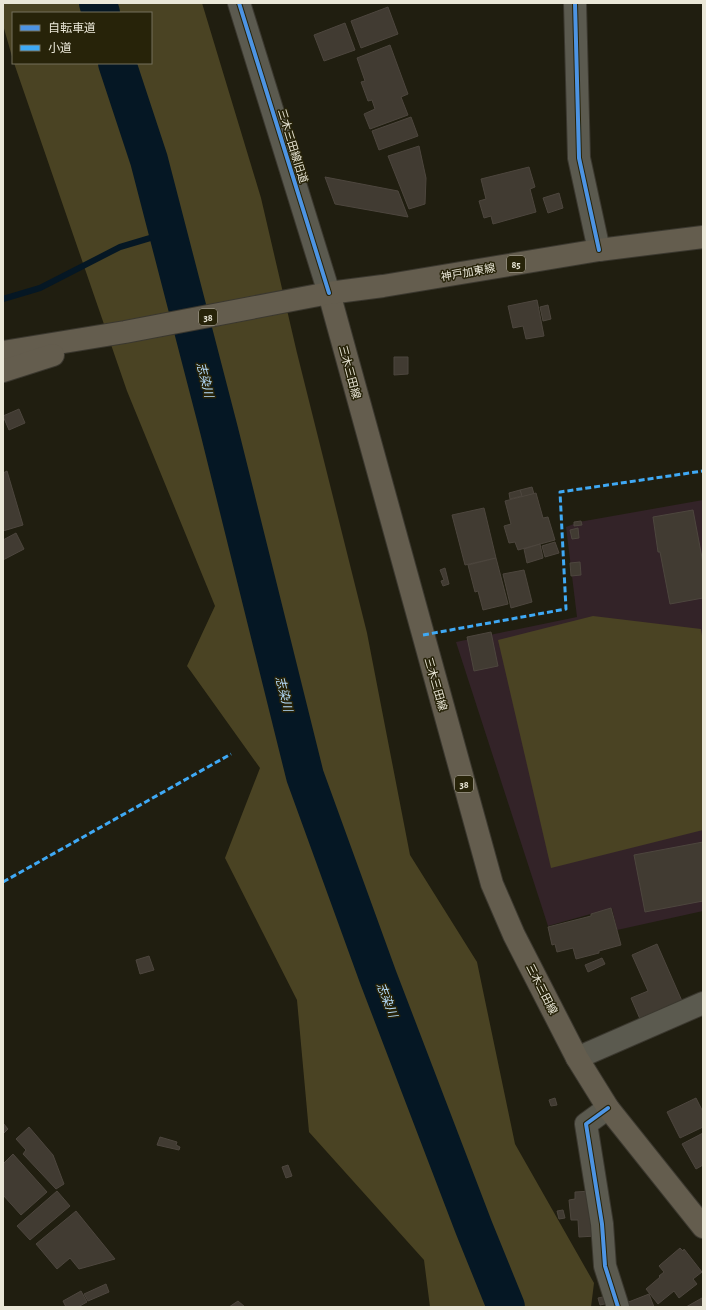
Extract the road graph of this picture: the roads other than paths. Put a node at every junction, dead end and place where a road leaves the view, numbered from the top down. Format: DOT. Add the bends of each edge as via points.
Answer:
graph roads {
  1 [pos="239,3"];
  2 [pos="575,3"];
  3 [pos="703,237"];
  4 [pos="600,250"];
  5 [pos="329,294"];
  6 [pos="125,332"];
  7 [pos="3,352"];
  8 [pos="3,371"];
  9 [pos="703,1003"];
  10 [pos="577,1058"];
  11 [pos="608,1108"];
  12 [pos="703,1227"];
  13 [pos="618,1307"];
  1 -- 5 [label="street, 三木三田線旧道"];
  2 -- 4 [label="street" via="579,158"];
  3 -- 4 [label="main road, 神戸加東線 / 85"];
  4 -- 5 [label="main road, 神戸加東線 / 85"];
  5 -- 6 [label="main road, 38"];
  5 -- 10 [label="main road, 三木三田線 / 38" via="492,884 514,936"];
  6 -- 7 [label="main road, 38"];
  6 -- 8 [label="main road, 38"];
  9 -- 10 [label="street"];
  10 -- 11 [label="main road, 三木三田線 / 38"];
  11 -- 12 [label="main road, 三木三田線 / 38"];
  11 -- 13 [label="street" via="586,1124 602,1224 605,1266"];
}
